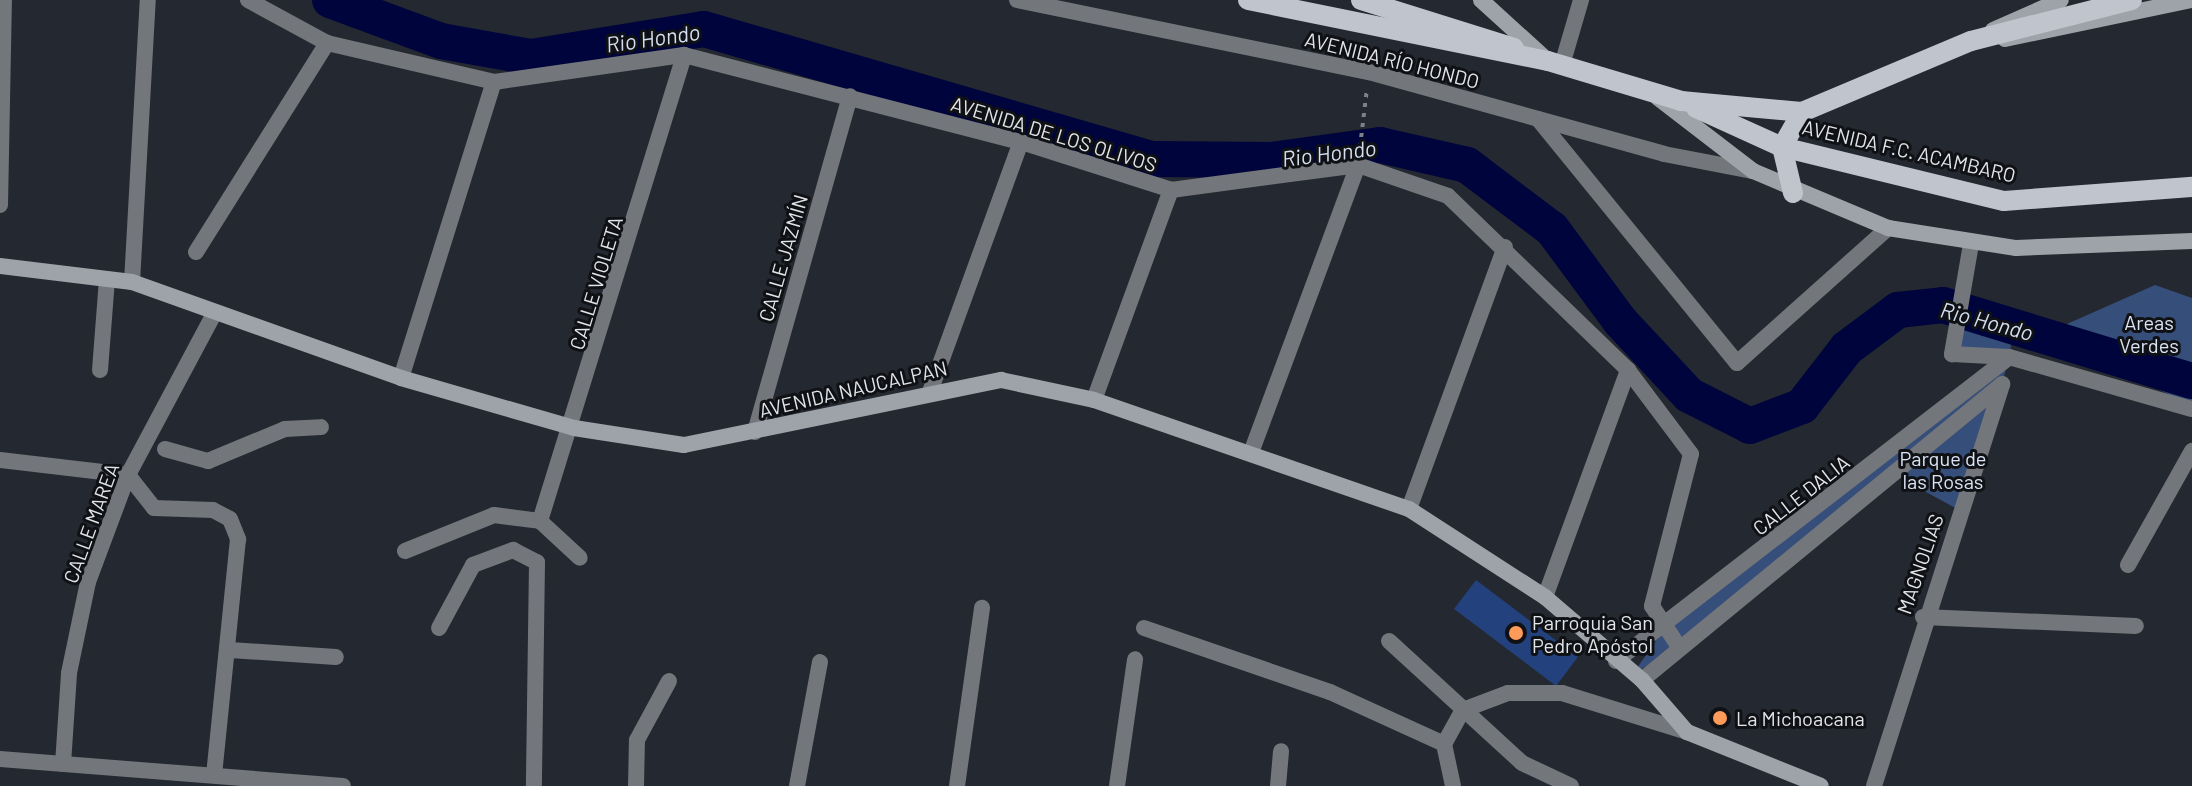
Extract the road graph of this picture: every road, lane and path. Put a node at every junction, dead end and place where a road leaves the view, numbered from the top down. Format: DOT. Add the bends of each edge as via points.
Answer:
graph roads {
  1 [pos="4,0"];
  2 [pos="148,0"];
  3 [pos="248,0"];
  4 [pos="1017,0"];
  5 [pos="1248,0"];
  6 [pos="1361,0"];
  7 [pos="1481,0"];
  8 [pos="1581,0"];
  9 [pos="2061,0"];
  10 [pos="2132,0"];
  11 [pos="2192,0"];
  12 [pos="1971,41"];
  13 [pos="327,43"];
  14 [pos="684,55"];
  15 [pos="1555,63"];
  16 [pos="494,82"];
  17 [pos="1644,87"];
  18 [pos="850,96"];
  19 [pos="1681,101"];
  20 [pos="1366,103"];
  21 [pos="1802,112"];
  22 [pos="1538,119"];
  23 [pos="1021,142"];
  24 [pos="1782,147"];
  25 [pos="1359,162"];
  26 [pos="1753,171"];
  27 [pos="2190,185"];
  28 [pos="1171,190"];
  29 [pos="1793,193"];
  30 [pos="0,205"];
  31 [pos="1888,228"];
  32 [pos="2192,241"];
  33 [pos="1971,244"];
  34 [pos="1505,247"];
  35 [pos="196,252"];
  36 [pos="0,266"];
  37 [pos="107,279"];
  38 [pos="132,282"];
  39 [pos="214,314"];
  40 [pos="2009,357"];
  41 [pos="100,370"];
  42 [pos="1628,370"];
  43 [pos="401,378"];
  44 [pos="2002,384"];
  45 [pos="931,389"];
  46 [pos="1094,400"];
  47 [pos="2192,409"];
  48 [pos="321,427"];
  49 [pos="574,428"];
  50 [pos="755,432"];
  51 [pos="165,449"];
  52 [pos="1252,450"];
  53 [pos="2192,451"];
  54 [pos="0,460"];
  55 [pos="128,475"];
  56 [pos="1823,503"];
  57 [pos="1409,509"];
  58 [pos="1837,520"];
  59 [pos="540,521"];
  60 [pos="405,551"];
  61 [pos="580,558"];
  62 [pos="2128,565"];
  63 [pos="1545,597"];
  64 [pos="982,608"];
  65 [pos="1923,617"];
  66 [pos="2136,626"];
  67 [pos="439,628"];
  68 [pos="1144,628"];
  69 [pos="1663,628"];
  70 [pos="1389,641"];
  71 [pos="1679,647"];
  72 [pos="230,650"];
  73 [pos="336,657"];
  74 [pos="1135,659"];
  75 [pos="1616,661"];
  76 [pos="820,662"];
  77 [pos="1642,680"];
  78 [pos="669,681"];
  79 [pos="1463,710"];
  80 [pos="1687,732"];
  81 [pos="1444,744"];
  82 [pos="1281,751"];
  83 [pos="0,759"];
  84 [pos="63,764"];
  85 [pos="214,775"];
  86 [pos="343,786"];
  87 [pos="534,786"];
  88 [pos="636,786"];
  89 [pos="797,786"];
  90 [pos="957,786"];
  91 [pos="1117,786"];
  92 [pos="1278,786"];
  93 [pos="1453,786"];
  94 [pos="1571,786"];
  95 [pos="1821,786"];
  96 [pos="1874,786"];
  1 -- 30 [label="street"];
  2 -- 38 [label="street"];
  3 -- 13 [label="street, AVENIDA DE LOS OLIVOS"];
  4 -- 22 [label="street, AVENIDA RÍO HONDO" via="1369,72"];
  5 -- 15 [label="main road"];
  6 -- 15 [label="main road" via="1429,16"];
  7 -- 15 [label="main road"];
  8 -- 15 [label="street"];
  9 -- 12 [label="main road"];
  10 -- 12 [label="main road"];
  11 -- 12 [label="main road" via="2039,37"];
  12 -- 21 [label="main road"];
  13 -- 16 [label="street, AVENIDA DE LOS OLIVOS"];
  13 -- 35 [label="street"];
  14 -- 16 [label="street, AVENIDA DE LOS OLIVOS"];
  14 -- 18 [label="street, AVENIDA DE LOS OLIVOS"];
  14 -- 49 [label="street, CALLE VIOLETA"];
  15 -- 17 [label="main road"];
  16 -- 43 [label="street"];
  17 -- 19 [label="main road"];
  17 -- 26 [label="main road"];
  18 -- 23 [label="street, AVENIDA DE LOS OLIVOS"];
  18 -- 50 [label="street, CALLE JAZMÍN"];
  19 -- 21 [label="main road"];
  19 -- 24 [label="main road, AVENIDA F.C. ACAMBARO"];
  20 -- 25 [label="path"];
  21 -- 24 [label="main road"];
  22 -- 26 [label="street, AVENIDA RÍO HONDO"];
  22 -- 31 [label="street" via="1737,363"];
  23 -- 28 [label="street, AVENIDA DE LOS OLIVOS"];
  23 -- 45 [label="street"];
  24 -- 27 [label="main road, AVENIDA F.C. ACAMBARO" via="2004,201"];
  24 -- 29 [label="main road"];
  25 -- 28 [label="street, AVENIDA DE LOS OLIVOS"];
  25 -- 34 [label="street, AVENIDA DE LOS OLIVOS" via="1448,196"];
  25 -- 52 [label="street"];
  26 -- 29 [label="main road"];
  28 -- 46 [label="street"];
  29 -- 31 [label="main road"];
  31 -- 33 [label="main road"];
  32 -- 33 [label="main road"];
  33 -- 40 [label="street" via="1952,354"];
  34 -- 42 [label="street, AVENIDA DE LOS OLIVOS"];
  34 -- 57 [label="street"];
  36 -- 37 [label="main road, AVENIDA NAUCALPAN"];
  37 -- 38 [label="main road, AVENIDA NAUCALPAN"];
  37 -- 41 [label="street"];
  38 -- 39 [label="main road, AVENIDA NAUCALPAN"];
  39 -- 43 [label="main road, AVENIDA NAUCALPAN"];
  39 -- 55 [label="street, CALLE MAREA"];
  40 -- 44 [label="street, MAGNOLIAS"];
  40 -- 47 [label="street"];
  40 -- 56 [label="street, CALLE DALIA"];
  42 -- 63 [label="street"];
  42 -- 69 [label="street, AVENIDA DE LOS OLIVOS" via="1691,454 1652,606"];
  43 -- 49 [label="main road, AVENIDA NAUCALPAN"];
  44 -- 58 [label="street, CALLE DALIA"];
  44 -- 65 [label="street, MAGNOLIAS"];
  45 -- 46 [label="main road, AVENIDA NAUCALPAN" via="1001,380"];
  45 -- 50 [label="main road, AVENIDA NAUCALPAN"];
  46 -- 52 [label="main road, AVENIDA NAUCALPAN"];
  48 -- 51 [label="street" via="285,429 208,461"];
  49 -- 50 [label="main road, AVENIDA NAUCALPAN" via="684,445"];
  49 -- 59 [label="street, CALLE VIOLETA"];
  52 -- 57 [label="main road, AVENIDA NAUCALPAN"];
  53 -- 62 [label="street"];
  54 -- 55 [label="street"];
  55 -- 72 [label="street" via="154,508 213,510 230,519 238,539"];
  55 -- 84 [label="street, CALLE MAREA" via="88,582 69,673"];
  56 -- 58 [label="street"];
  56 -- 69 [label="street, CALLE DALIA"];
  57 -- 63 [label="main road, AVENIDA NAUCALPAN"];
  58 -- 71 [label="street, CALLE DALIA"];
  59 -- 60 [label="street" via="494,515"];
  59 -- 61 [label="street"];
  63 -- 75 [label="main road, AVENIDA NAUCALPAN"];
  64 -- 90 [label="street"];
  65 -- 66 [label="street"];
  65 -- 96 [label="street, MAGNOLIAS"];
  67 -- 87 [label="street" via="473,565 513,550 537,562"];
  68 -- 81 [label="street" via="1330,692"];
  69 -- 71 [label="street, AVENIDA DE LOS OLIVOS"];
  69 -- 75 [label="street, CALLE DALIA"];
  70 -- 79 [label="street"];
  71 -- 77 [label="street, CALLE DALIA"];
  72 -- 73 [label="street"];
  72 -- 85 [label="street"];
  74 -- 91 [label="street"];
  75 -- 77 [label="main road, AVENIDA NAUCALPAN"];
  76 -- 89 [label="street"];
  77 -- 80 [label="main road, AVENIDA NAUCALPAN"];
  78 -- 88 [label="street" via="637,740"];
  79 -- 80 [label="street" via="1508,693 1562,693"];
  79 -- 81 [label="street"];
  79 -- 94 [label="street" via="1522,763"];
  80 -- 95 [label="main road, AVENIDA NAUCALPAN"];
  81 -- 93 [label="street"];
  82 -- 92 [label="street"];
  83 -- 84 [label="street"];
  84 -- 85 [label="street"];
  85 -- 86 [label="street"];
}
